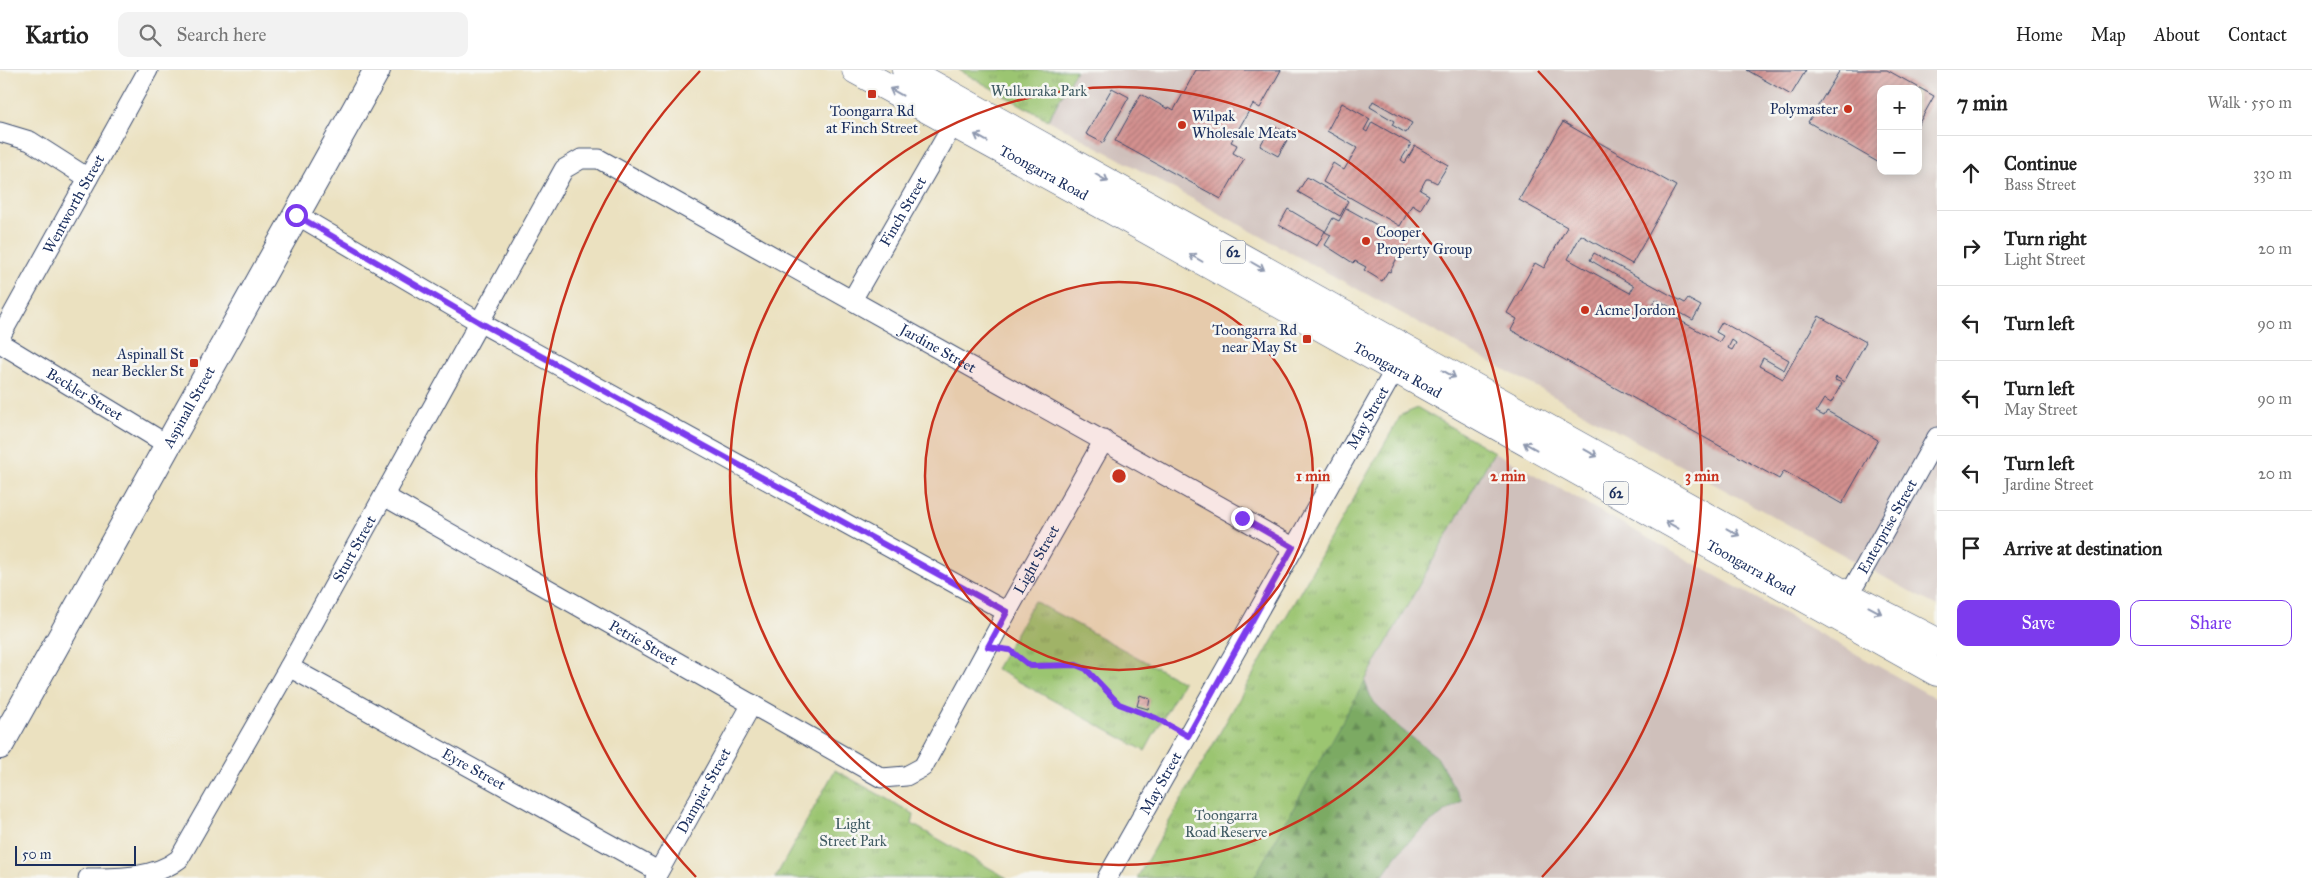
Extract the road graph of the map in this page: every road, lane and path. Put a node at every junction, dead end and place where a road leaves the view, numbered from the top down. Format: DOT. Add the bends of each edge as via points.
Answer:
graph roads {
  1 [pos="148,70"];
  2 [pos="377,70"];
  3 [pos="856,70"];
  4 [pos="906,70"];
  5 [pos="954,124"];
  6 [pos="0,132"];
  7 [pos="580,159"];
  8 [pos="88,178"];
  9 [pos="296,215"];
  10 [pos="852,300"];
  11 [pos="479,322"];
  12 [pos="0,336"];
  13 [pos="0,343"];
  14 [pos="1401,360"];
  15 [pos="1937,437"];
  16 [pos="1104,440"];
  17 [pos="168,445"];
  18 [pos="384,496"];
  19 [pos="1293,547"];
  20 [pos="1843,606"];
  21 [pos="1007,612"];
  22 [pos="1937,642"];
  23 [pos="988,647"];
  24 [pos="289,667"];
  25 [pos="1937,672"];
  26 [pos="752,704"];
  27 [pos="1188,736"];
  28 [pos="0,746"];
  29 [pos="906,776"];
  30 [pos="656,875"];
  31 [pos="88,878"];
  32 [pos="1107,878"];
  1 -- 8 [label="street, Wentworth Street"];
  2 -- 9 [label="main road, Aspinall Street"];
  5 -- 3 [label="main road, Toongarra Road / 62, one-way"];
  4 -- 14 [label="main road, Toongarra Road / 62, one-way" via="1060,154"];
  5 -- 10 [label="street, Finch Street"];
  14 -- 5 [label="main road, Toongarra Road / 62, one-way"];
  6 -- 8 [label="street" via="30,141"];
  7 -- 10 [label="street, Jardine Street" via="599,159"];
  7 -- 11 [label="street, Sturt Street" via="564,169"];
  8 -- 12 [label="street, Wentworth Street"];
  9 -- 11 [label="street"];
  9 -- 17 [label="main road, Aspinall Street"];
  10 -- 16 [label="street, Jardine Street"];
  11 -- 18 [label="street, Sturt Street"];
  11 -- 21 [label="street"];
  13 -- 17 [label="street, Beckler Street"];
  14 -- 19 [label="street, May Street"];
  14 -- 20 [label="main road, Toongarra Road / 62"];
  15 -- 20 [label="street, Enterprise Street"];
  16 -- 19 [label="street, Jardine Street"];
  16 -- 21 [label="street, Light Street"];
  17 -- 28 [label="main road, Aspinall Street"];
  18 -- 24 [label="street, Sturt Street"];
  18 -- 26 [label="street, Petrie Street"];
  19 -- 27 [label="street, May Street"];
  20 -- 22 [label="main road, Toongarra Road / 62, one-way"];
  20 -- 25 [label="main road, Toongarra Road / 62"];
  21 -- 23 [label="street, Light Street"];
  23 -- 27 [label="path" via="1010,650 1030,666 1076,665 1086,669 1119,704 1156,718"];
  23 -- 29 [label="street, Light Street" via="923,766"];
  24 -- 30 [label="street, Eyre Street"];
  24 -- 31 [label="street, Sturt Street" via="179,859 170,868 140,878"];
  26 -- 29 [label="street, Petrie Street" via="882,778"];
  26 -- 30 [label="street, Dampier Street"];
  27 -- 32 [label="street, May Street"];
}
